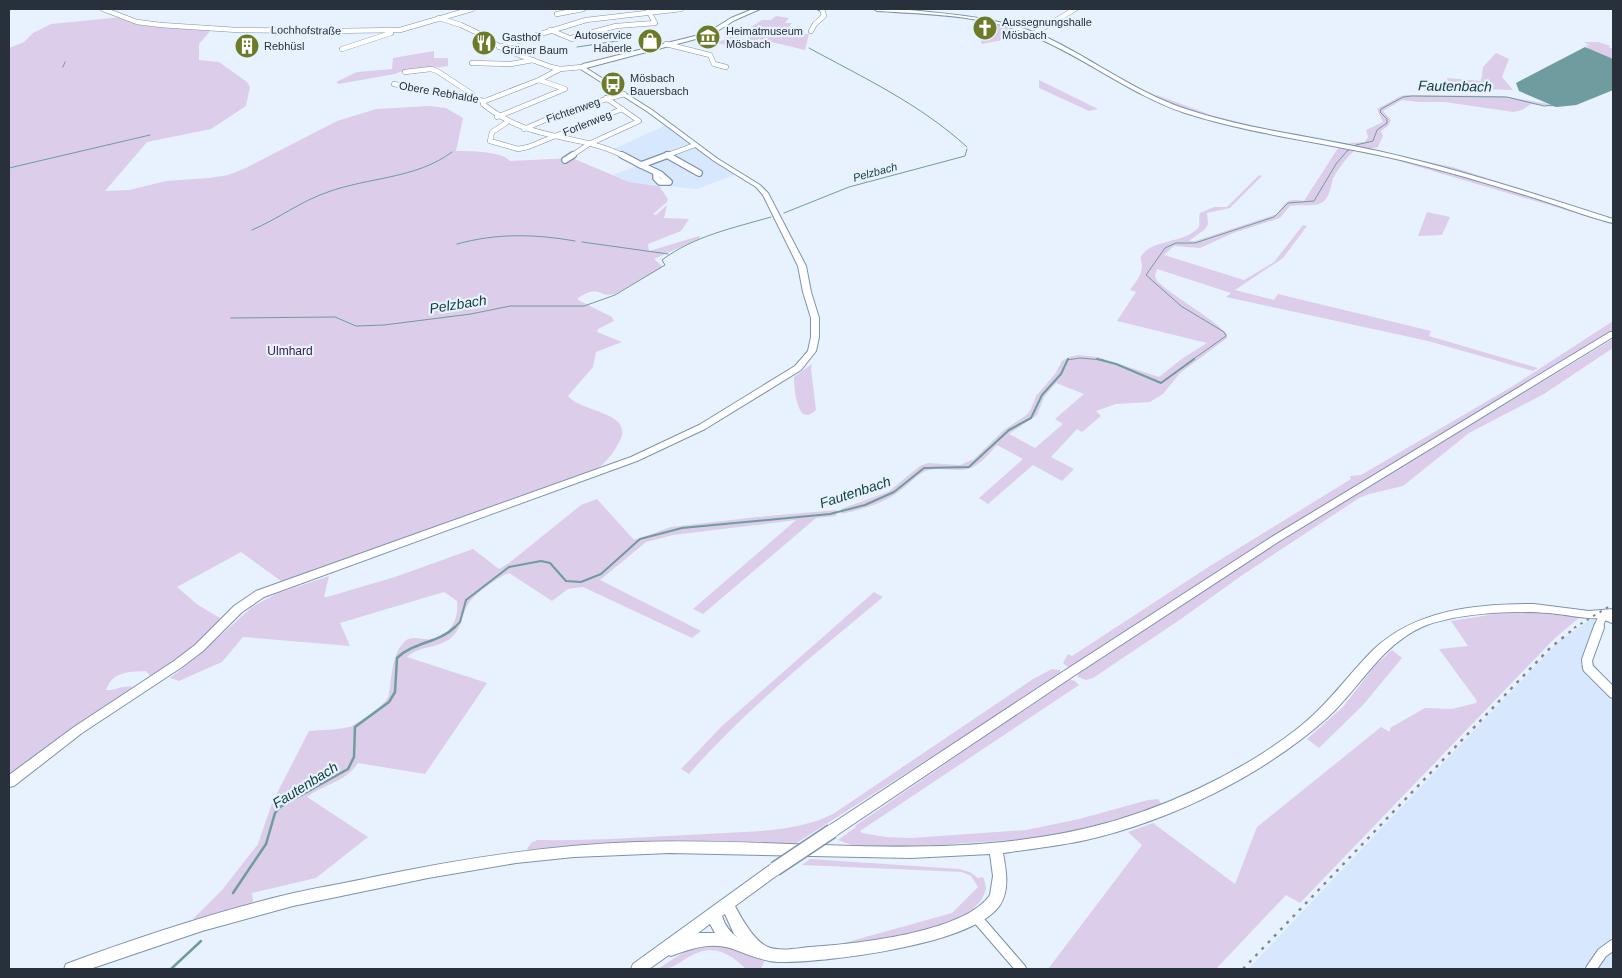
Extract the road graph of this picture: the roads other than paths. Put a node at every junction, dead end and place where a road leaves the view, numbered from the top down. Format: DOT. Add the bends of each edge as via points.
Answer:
graph roads {
  1 [pos="102,9"];
  2 [pos="472,9"];
  3 [pos="583,9"];
  4 [pos="587,9"];
  5 [pos="681,9"];
  6 [pos="757,9"];
  7 [pos="822,9"];
  8 [pos="877,9"];
  9 [pos="1075,9"];
  10 [pos="649,11"];
  11 [pos="558,14"];
  12 [pos="439,18"];
  13 [pos="594,18"];
  14 [pos="400,30"];
  15 [pos="530,30"];
  16 [pos="550,30"];
  17 [pos="811,31"];
  18 [pos="538,33"];
  19 [pos="1033,34"];
  20 [pos="666,44"];
  21 [pos="499,47"];
  22 [pos="342,49"];
  23 [pos="533,60"];
  24 [pos="472,63"];
  25 [pos="582,67"];
  26 [pos="726,68"];
  27 [pos="560,69"];
  28 [pos="405,72"];
  29 [pos="539,80"];
  30 [pos="394,84"];
  31 [pos="624,94"];
  32 [pos="470,97"];
  33 [pos="606,98"];
  34 [pos="485,101"];
  35 [pos="622,109"];
  36 [pos="497,117"];
  37 [pos="506,123"];
  38 [pos="524,129"];
  39 [pos="553,137"];
  40 [pos="589,144"];
  41 [pos="695,145"];
  42 [pos="666,155"];
  43 [pos="565,160"];
  44 [pos="641,165"];
  45 [pos="699,172"];
  46 [pos="656,173"];
  47 [pos="1613,221"];
  48 [pos="1613,334"];
  49 [pos="1610,616"];
  50 [pos="1613,693"];
  51 [pos="9,782"];
  52 [pos="996,850"];
  53 [pos="727,904"];
  54 [pos="714,913"];
  55 [pos="976,917"];
  56 [pos="730,941"];
  57 [pos="1613,945"];
  58 [pos="760,950"];
  59 [pos="663,951"];
  60 [pos="71,969"];
  61 [pos="638,969"];
  62 [pos="1021,969"];
  63 [pos="1591,969"];
  1 -- 14 [label="street, Lochhofstraße" via="137,22 237,30"];
  2 -- 12 [label="street, Lochhofstraße"];
  3 -- 11 [label="street"];
  4 -- 13 [label="street"];
  5 -- 10 [label="street"];
  6 -- 20 [label="street" via="733,19 715,32"];
  7 -- 17 [label="street" via="824,16"];
  8 -- 19 [label="street" via="972,20"];
  9 -- 19 [label="street"];
  10 -- 13 [label="street"];
  10 -- 16 [label="street" via="655,23 616,26 572,39"];
  12 -- 14 [label="street, Lochhofstraße"];
  12 -- 21 [label="street" via="482,35"];
  13 -- 16 [label="street"];
  14 -- 22 [label="street"];
  15 -- 18 [label="street"];
  16 -- 18 [label="street"];
  18 -- 21 [label="street" via="541,34"];
  19 -- 47 [label="street" via="1186,112 1358,148 1484,180"];
  20 -- 25 [label="street"];
  20 -- 26 [label="street" via="710,55 714,64"];
  21 -- 23 [label="street"];
  23 -- 24 [label="street" via="511,64"];
  23 -- 27 [label="street"];
  25 -- 27 [label="street"];
  25 -- 31 [label="street"];
  27 -- 29 [label="street"];
  28 -- 32 [label="street" via="437,71 472,94"];
  29 -- 34 [label="street"];
  29 -- 36 [label="street" via="565,89"];
  30 -- 32 [label="street, Obere Rebhalde"];
  31 -- 33 [label="street, Fichtenweg"];
  31 -- 41 [label="street"];
  32 -- 34 [label="street, Obere Rebhalde"];
  33 -- 35 [label="street"];
  33 -- 38 [label="street, Fichtenweg"];
  34 -- 36 [label="street" via="483,104"];
  35 -- 39 [label="street, Forlenweg"];
  35 -- 40 [label="street" via="639,121"];
  36 -- 37 [label="street"];
  37 -- 38 [label="street"];
  37 -- 39 [label="street, Forlenweg" via="493,130 490,141 518,149"];
  38 -- 39 [label="street"];
  39 -- 40 [label="street"];
  40 -- 43 [label="street"];
  40 -- 44 [label="street" via="612,150"];
  41 -- 42 [label="street"];
  41 -- 51 [label="street" via="766,194 802,266 816,329 812,351 798,368 702,427 634,459 260,594 238,610 199,648 78,730"];
  42 -- 44 [label="street"];
  42 -- 45 [label="street"];
  44 -- 46 [label="street"];
  48 -- 53 [label="street, bridge" via="1274,540 832,831"];
  49 -- 50 [label="street" via="1587,660 1588,668"];
  49 -- 52 [label="street" via="1511,609 1448,617 1416,625 1385,644 1323,714 1283,746 1235,774 1188,799 1133,820 1087,834"];
  52 -- 55 [label="street" via="999,888 995,900"];
  52 -- 60 [label="street" via="886,853 662,847 555,853 476,863 283,902"];
  53 -- 54 [label="street"];
  53 -- 58 [label="street" via="739,929"];
  54 -- 56 [label="street" via="721,932"];
  54 -- 59 [label="street"];
  55 -- 58 [label="street" via="892,944 818,954 773,955"];
  55 -- 62 [label="street"];
  56 -- 58 [label="street"];
  56 -- 59 [label="street" via="701,939"];
  57 -- 63 [label="street" via="1602,953"];
  59 -- 61 [label="street"];
}
